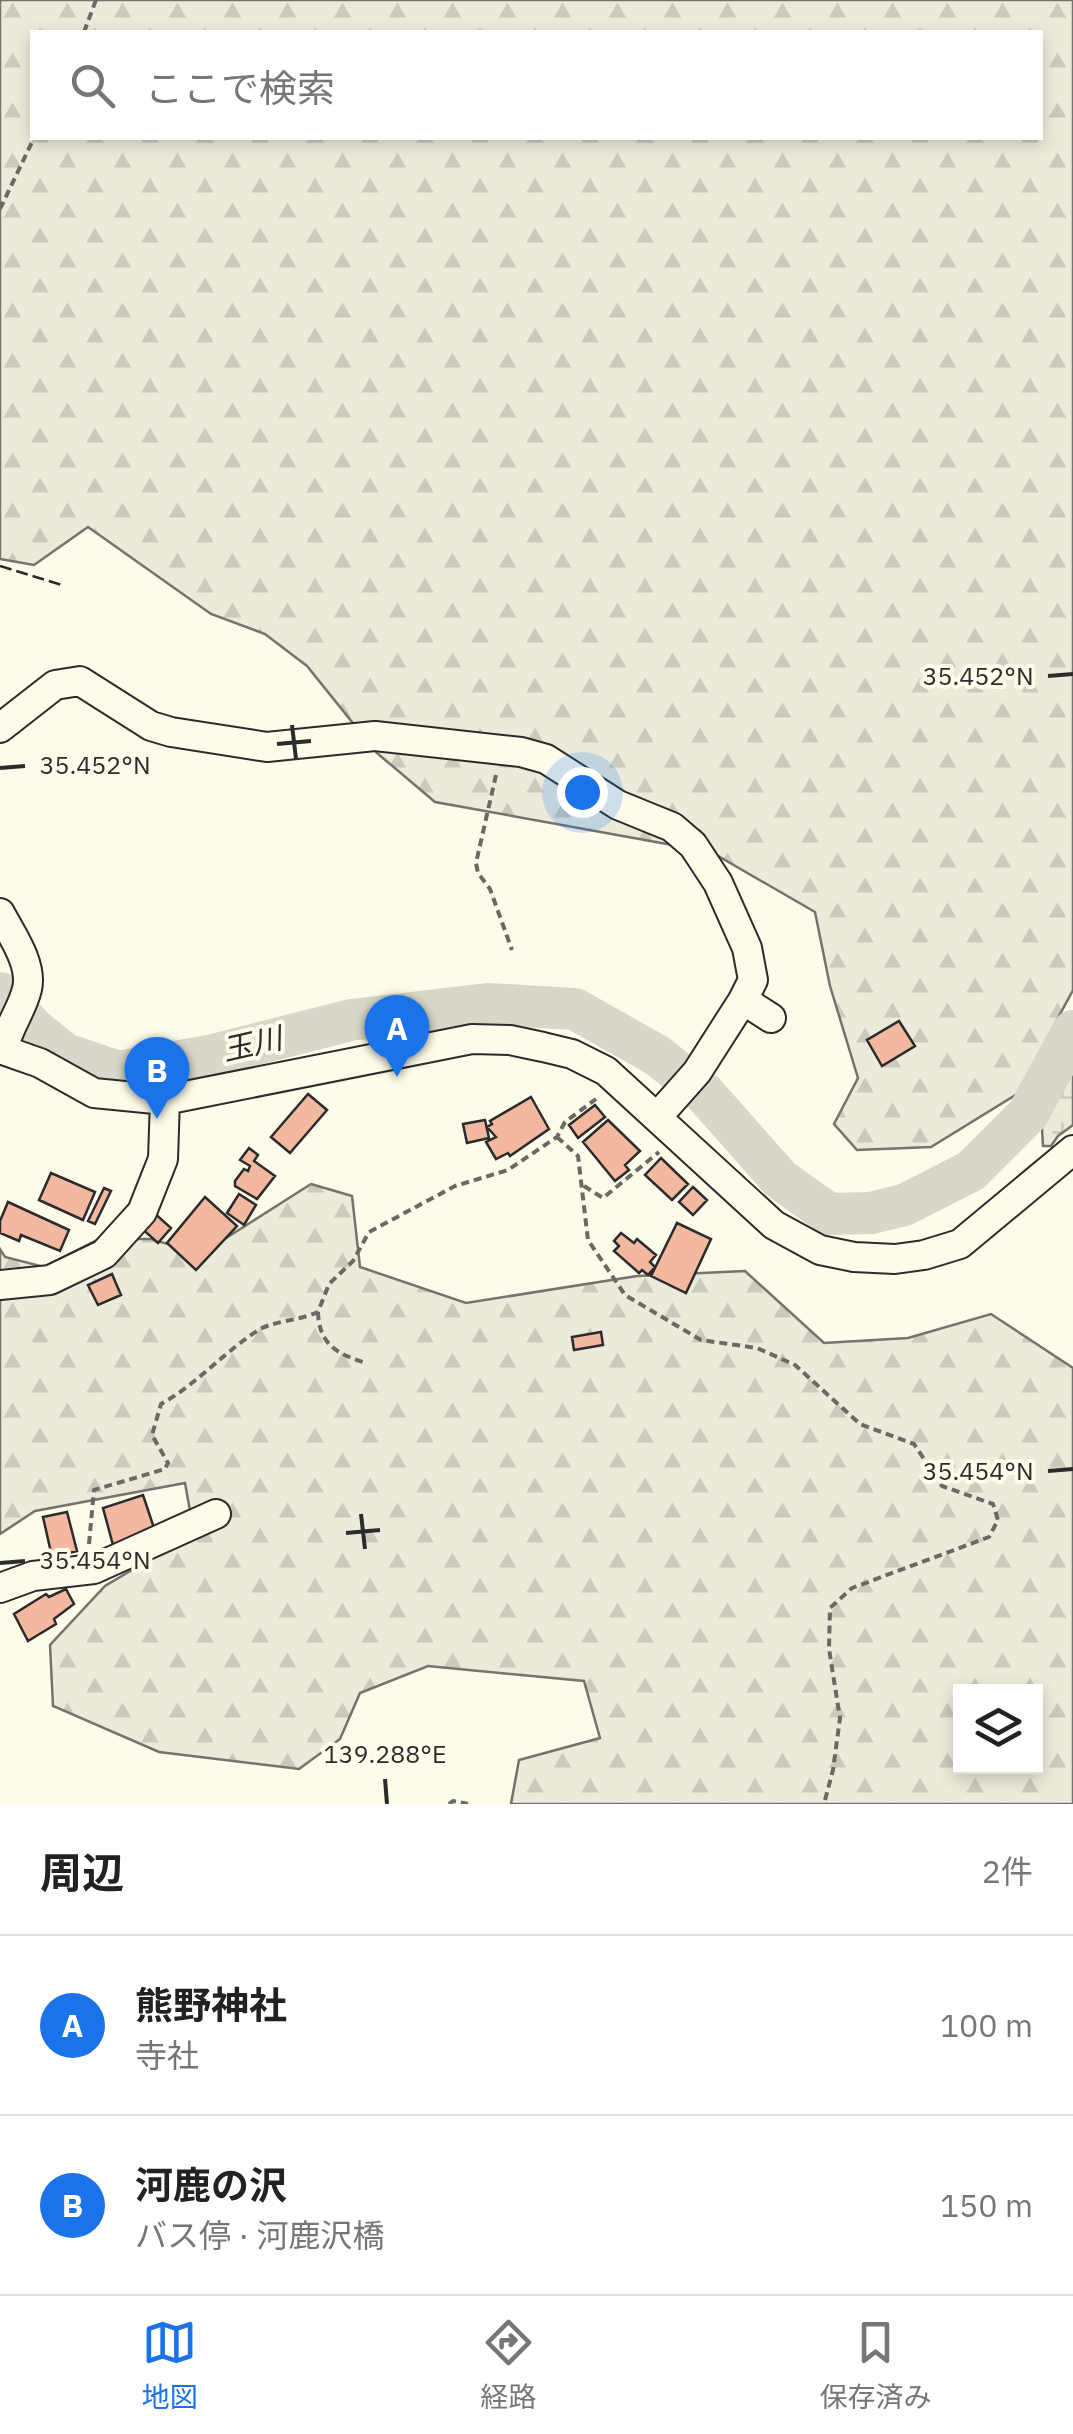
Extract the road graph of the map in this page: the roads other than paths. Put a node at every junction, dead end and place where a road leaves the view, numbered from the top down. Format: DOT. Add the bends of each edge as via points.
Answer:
graph roads {
  1 [pos="0,728"];
  2 [pos="0,913"];
  3 [pos="743,1000"];
  4 [pos="771,1018"];
  5 [pos="4,1042"];
  6 [pos="164,1100"];
  7 [pos="668,1126"];
  8 [pos="1073,1150"];
  9 [pos="0,1285"];
  10 [pos="216,1514"];
  11 [pos="0,1588"];
  1 -- 3 [label="street" via="55,686 80,681 171,732 267,747 376,736 546,759 618,805 685,836 718,884 747,948 753,980"];
  2 -- 5 [label="street" via="24,959 28,988"];
  3 -- 4 [label="street"];
  3 -- 7 [label="street"];
  5 -- 6 [label="street" via="94,1094"];
  6 -- 7 [label="street" via="472,1039 510,1040 572,1054 620,1082"];
  6 -- 9 [label="street" via="163,1160 142,1212 104,1254 50,1280"];
  7 -- 8 [label="street" via="774,1225 820,1250 854,1257 924,1256 960,1244"];
  10 -- 11 [label="street" via="87,1570 33,1576"];
}
